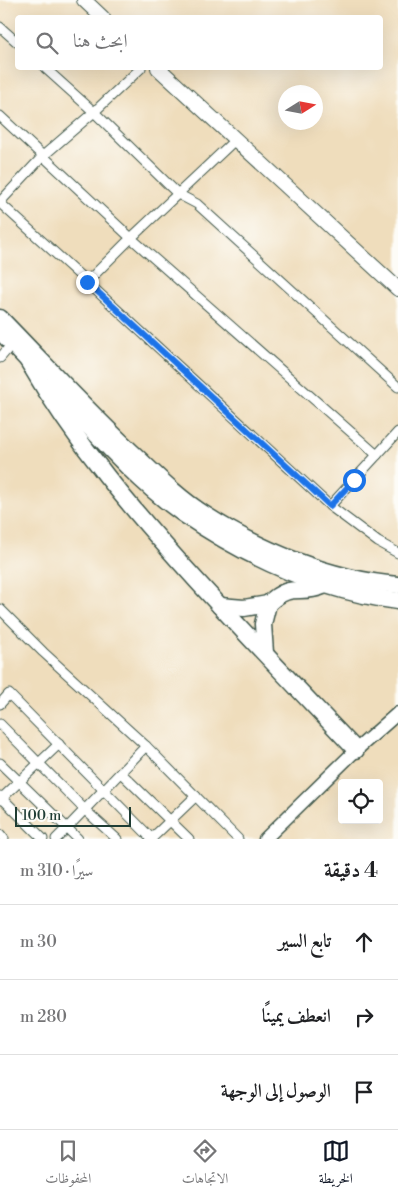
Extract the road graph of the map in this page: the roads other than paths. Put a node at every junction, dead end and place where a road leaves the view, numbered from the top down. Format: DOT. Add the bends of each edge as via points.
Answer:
graph roads {
  1 [pos="84,0"];
  2 [pos="100,15"];
  3 [pos="0,27"];
  4 [pos="15,40"];
  5 [pos="47,70"];
  6 [pos="139,70"];
  7 [pos="160,70"];
  8 [pos="94,112"];
  9 [pos="0,116"];
  10 [pos="236,139"];
  11 [pos="43,156"];
  12 [pos="178,194"];
  13 [pos="0,202"];
  14 [pos="131,238"];
  15 [pos="87,282"];
  16 [pos="398,289"];
  17 [pos="0,318"];
  18 [pos="0,331"];
  19 [pos="12,344"];
  20 [pos="0,358"];
  21 [pos="28,361"];
  22 [pos="398,387"];
  23 [pos="398,432"];
  24 [pos="377,455"];
  25 [pos="330,506"];
  26 [pos="398,553"];
  27 [pos="325,585"];
  28 [pos="398,585"];
  29 [pos="398,601"];
  30 [pos="268,604"];
  31 [pos="220,606"];
  32 [pos="0,609"];
  33 [pos="265,654"];
  34 [pos="0,704"];
  35 [pos="398,713"];
  36 [pos="0,724"];
  37 [pos="59,744"];
  38 [pos="146,746"];
  39 [pos="356,750"];
  40 [pos="0,763"];
  41 [pos="38,763"];
  42 [pos="121,773"];
  43 [pos="18,783"];
  44 [pos="103,791"];
  45 [pos="196,796"];
  46 [pos="1,798"];
  47 [pos="85,810"];
  48 [pos="170,821"];
  49 [pos="67,828"];
  50 [pos="0,834"];
  51 [pos="4,839"];
  52 [pos="43,839"];
  53 [pos="56,839"];
  54 [pos="78,839"];
  55 [pos="117,839"];
  56 [pos="151,839"];
  57 [pos="189,839"];
  58 [pos="238,839"];
  59 [pos="265,839"];
  1 -- 2 [label="main road"];
  3 -- 4 [label="street"];
  5 -- 8 [label="street"];
  6 -- 8 [label="street"];
  7 -- 10 [label="main road"];
  8 -- 11 [label="street"];
  8 -- 12 [label="street"];
  9 -- 11 [label="street"];
  10 -- 12 [label="street"];
  10 -- 16 [label="main road"];
  11 -- 13 [label="street"];
  11 -- 14 [label="street"];
  12 -- 14 [label="street"];
  12 -- 22 [label="street" via="197,204"];
  13 -- 15 [label="street"];
  14 -- 15 [label="street"];
  14 -- 24 [label="street"];
  15 -- 25 [label="street"];
  17 -- 28 [label="highway" via="122,443 204,514 284,556 337,574"];
  18 -- 19 [label="highway"];
  19 -- 20 [label="street"];
  19 -- 21 [label="highway"];
  21 -- 27 [label="highway" via="135,472 181,512 231,543"];
  21 -- 31 [label="highway" via="47,394 130,507"];
  23 -- 24 [label="street"];
  24 -- 25 [label="street"];
  25 -- 26 [label="street"];
  27 -- 29 [label="highway"];
  27 -- 30 [label="highway" via="315,589 289,590"];
  30 -- 31 [label="highway" via="244,608"];
  30 -- 33 [label="highway" via="262,634"];
  31 -- 33 [label="highway"];
  32 -- 38 [label="street"];
  33 -- 39 [label="highway"];
  34 -- 37 [label="street" via="9,694"];
  35 -- 39 [label="street"];
  36 -- 41 [label="street"];
  37 -- 41 [label="street"];
  37 -- 44 [label="street"];
  38 -- 42 [label="street"];
  38 -- 45 [label="street"];
  39 -- 59 [label="street"];
  40 -- 43 [label="street"];
  41 -- 43 [label="street"];
  41 -- 47 [label="street"];
  42 -- 44 [label="street"];
  42 -- 48 [label="street"];
  43 -- 46 [label="street"];
  43 -- 49 [label="street"];
  44 -- 47 [label="street"];
  44 -- 56 [label="street"];
  45 -- 48 [label="street"];
  45 -- 58 [label="street"];
  46 -- 52 [label="street"];
  47 -- 49 [label="street"];
  47 -- 55 [label="street"];
  48 -- 56 [label="street"];
  48 -- 57 [label="street"];
  49 -- 53 [label="street"];
  49 -- 54 [label="street"];
  50 -- 51 [label="street"];
}
